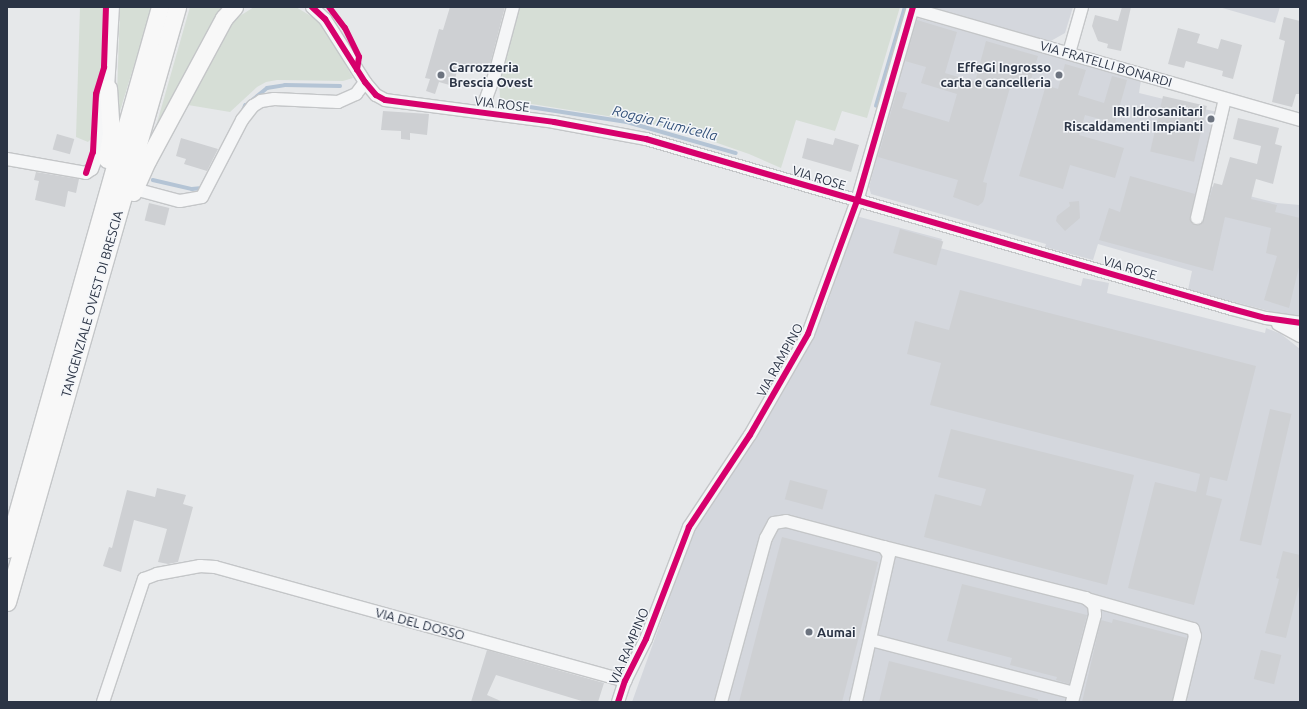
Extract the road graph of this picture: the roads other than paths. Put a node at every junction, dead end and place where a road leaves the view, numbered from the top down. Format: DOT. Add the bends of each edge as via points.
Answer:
graph roads {
  1 [pos="113,7"];
  2 [pos="160,7"];
  3 [pos="177,7"];
  4 [pos="234,7"];
  5 [pos="312,7"];
  6 [pos="513,7"];
  7 [pos="1082,7"];
  8 [pos="913,8"];
  9 [pos="1069,53"];
  10 [pos="365,82"];
  11 [pos="108,88"];
  12 [pos="1225,99"];
  13 [pos="481,112"];
  14 [pos="1300,120"];
  15 [pos="7,159"];
  16 [pos="142,190"];
  17 [pos="857,201"];
  18 [pos="1197,218"];
  19 [pos="90,249"];
  20 [pos="107,250"];
  21 [pos="1266,318"];
  22 [pos="1300,323"];
  23 [pos="1300,336"];
  24 [pos="884,547"];
  25 [pos="7,549"];
  26 [pos="1086,598"];
  27 [pos="7,602"];
  28 [pos="871,640"];
  29 [pos="625,681"];
  30 [pos="1073,698"];
  31 [pos="103,702"];
  32 [pos="618,702"];
  33 [pos="720,702"];
  34 [pos="856,702"];
  35 [pos="1179,702"];
  1 -- 11 [label="street"];
  2 -- 19 [label="highway, TANGENZIALE OVEST DI BRESCIA"];
  3 -- 20 [label="highway, TANGENZIALE OVEST DI BRESCIA"];
  4 -- 20 [label="highway" via="224,18 137,180 122,228"];
  5 -- 10 [label="street, VIA ROSE" via="325,19"];
  6 -- 13 [label="street, VIA ROSE" via="495,74"];
  7 -- 9 [label="street"];
  8 -- 9 [label="street, VIA FRATELLI BONARDI"];
  8 -- 17 [label="street, VIA RAMPINO"];
  9 -- 12 [label="street, VIA FRATELLI BONARDI"];
  10 -- 13 [label="street, VIA ROSE" via="376,95 395,103"];
  10 -- 16 [label="street" via="356,94 338,102 274,99 261,101 253,106 242,120 202,197 180,201"];
  11 -- 15 [label="street" via="100,119 98,153 92,169 86,173"];
  11 -- 19 [label="highway" via="109,151 90,220"];
  12 -- 14 [label="street, VIA FRATELLI BONARDI"];
  12 -- 18 [label="street"];
  13 -- 17 [label="street, VIA ROSE" via="646,139"];
  17 -- 21 [label="street, VIA ROSE"];
  17 -- 29 [label="street, VIA RAMPINO" via="808,334 750,435 689,527 646,639"];
  19 -- 25 [label="highway, TANGENZIALE OVEST DI BRESCIA"];
  20 -- 27 [label="highway, TANGENZIALE OVEST DI BRESCIA"];
  21 -- 22 [label="street, VIA ROSE"];
  21 -- 23 [label="street, VIA ROSE"];
  24 -- 26 [label="street"];
  24 -- 28 [label="street" via="889,555"];
  24 -- 33 [label="street" via="786,521 774,523 766,538"];
  26 -- 30 [label="street" via="1094,605 1095,615"];
  26 -- 35 [label="street" via="1193,629 1195,636"];
  28 -- 30 [label="street"];
  28 -- 34 [label="street"];
  29 -- 31 [label="street, VIA DEL DOSSO" via="215,567 200,566 144,579"];
  29 -- 32 [label="street, VIA RAMPINO"];
}
